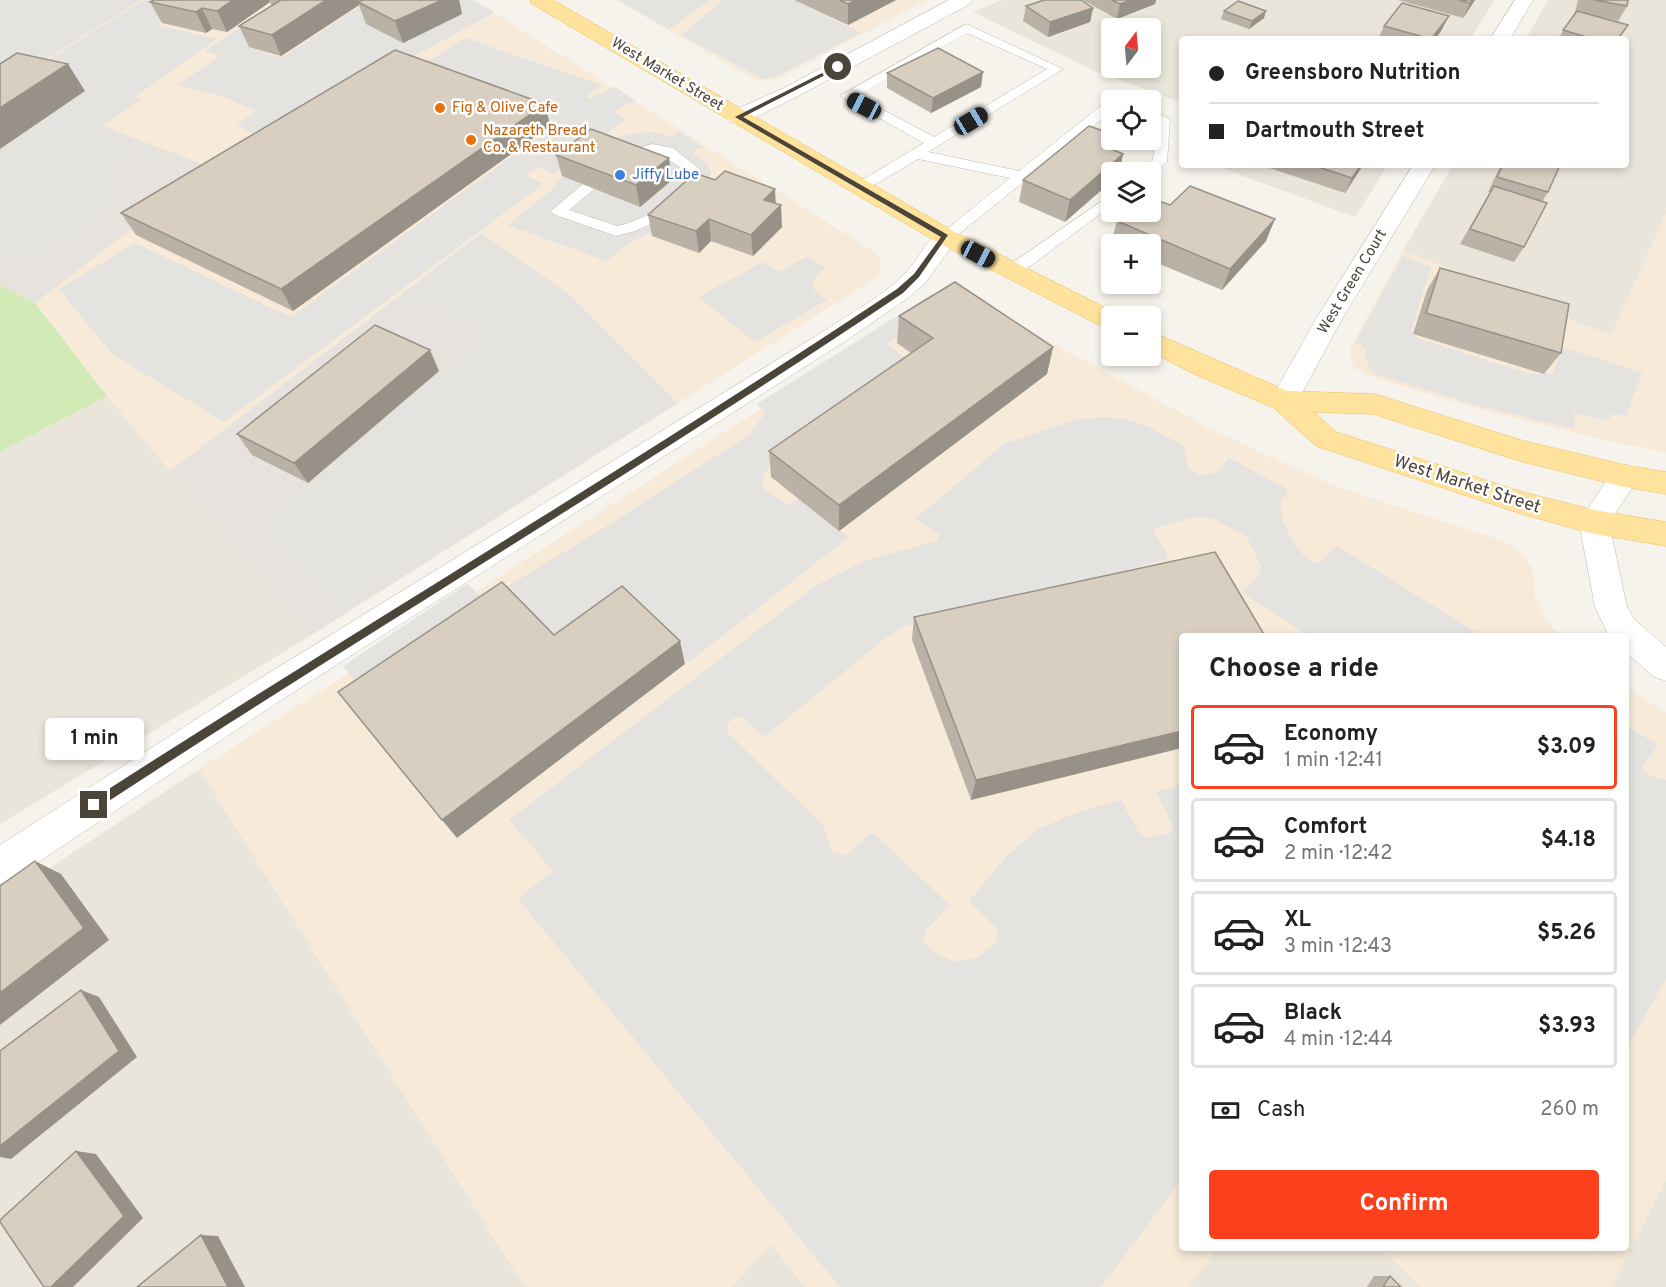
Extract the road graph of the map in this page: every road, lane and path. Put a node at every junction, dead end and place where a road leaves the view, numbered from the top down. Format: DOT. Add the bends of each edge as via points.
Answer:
graph roads {
  1 [pos="539,0"];
  2 [pos="963,0"];
  3 [pos="1524,0"];
  4 [pos="1502,36"];
  5 [pos="1101,113"];
  6 [pos="738,117"];
  7 [pos="1161,119"];
  8 [pos="1161,140"];
  9 [pos="934,143"];
  10 [pos="916,154"];
  11 [pos="621,161"];
  12 [pos="1422,168"];
  13 [pos="1021,176"];
  14 [pos="588,187"];
  15 [pos="859,188"];
  16 [pos="1101,206"];
  17 [pos="946,237"];
  18 [pos="1011,272"];
  19 [pos="1101,316"];
  20 [pos="1161,346"];
  21 [pos="1284,401"];
  22 [pos="1625,476"];
  23 [pos="1666,483"];
  24 [pos="1594,522"];
  25 [pos="1666,534"];
  26 [pos="1627,633"];
  27 [pos="1629,635"];
  28 [pos="1666,667"];
  29 [pos="0,866"];
  1 -- 6 [label="main road, West Market Street"];
  2 -- 6 [label="street"];
  3 -- 4 [label="street"];
  5 -- 13 [label="lane"];
  6 -- 15 [label="main road, West Market Street"];
  7 -- 8 [label="lane"];
  9 -- 9 [label="lane" via="953,132 1057,69 966,28 847,96"];
  9 -- 10 [label="lane"];
  10 -- 13 [label="lane"];
  10 -- 15 [label="lane"];
  11 -- 14 [label="lane" via="635,151 668,150 694,170 690,185 671,203 648,220 615,231 558,211"];
  12 -- 21 [label="street, West Green Court" via="1329,319"];
  13 -- 17 [label="lane"];
  15 -- 17 [label="main road, West Market Street"];
  16 -- 18 [label="lane"];
  17 -- 18 [label="main road, West Market Street"];
  17 -- 29 [label="street" via="900,291 841,332 263,694"];
  18 -- 19 [label="main road, West Market Street"];
  20 -- 21 [label="main road, West Market Street"];
  21 -- 22 [label="main road, West Market Street" via="1374,404 1523,451"];
  21 -- 24 [label="main road, West Market Street" via="1326,439 1525,504"];
  22 -- 23 [label="main road, West Market Street"];
  22 -- 24 [label="street"];
  24 -- 25 [label="main road, West Market Street"];
  24 -- 26 [label="street" via="1611,607"];
  27 -- 28 [label="street"];
}
